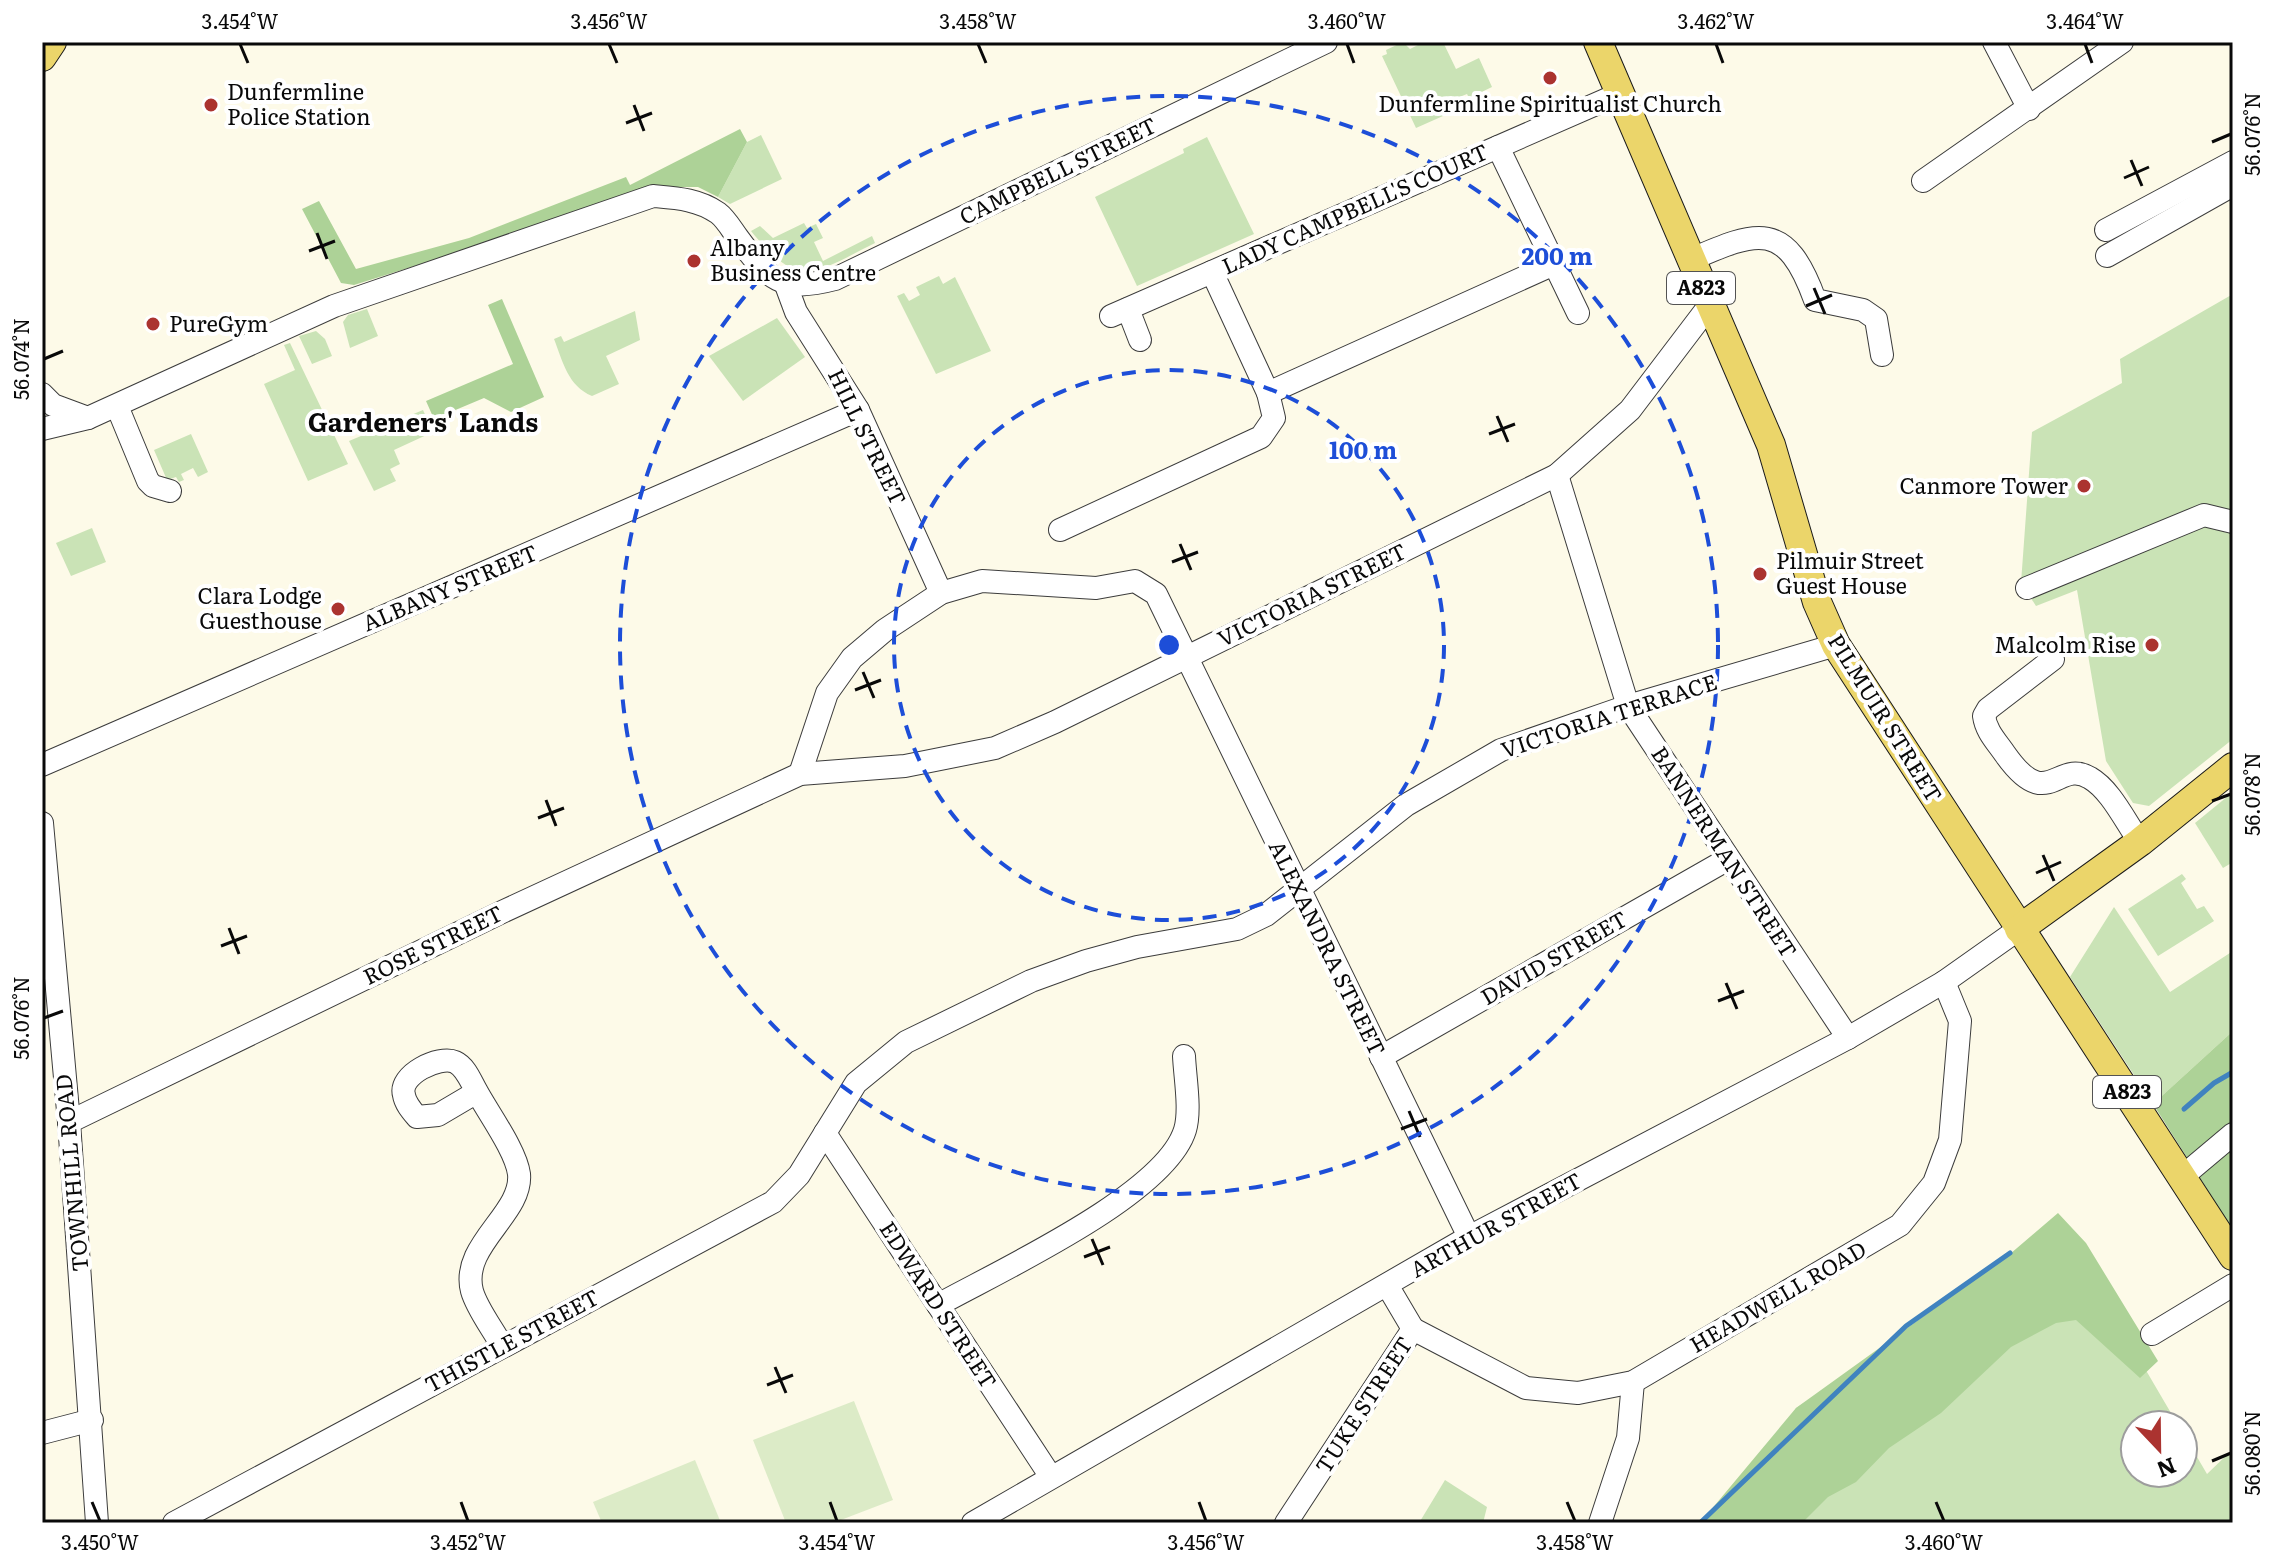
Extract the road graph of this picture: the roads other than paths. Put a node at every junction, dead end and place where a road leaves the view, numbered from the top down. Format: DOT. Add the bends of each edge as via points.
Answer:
graph roads {
  1 [pos="52,42"];
  2 [pos="1326,42"];
  3 [pos="1994,42"];
  4 [pos="2122,42"];
  5 [pos="1601,43"];
  6 [pos="42,57"];
  7 [pos="1619,94"];
  8 [pos="2029,109"];
  9 [pos="1498,147"];
  10 [pos="2233,162"];
  11 [pos="1923,181"];
  12 [pos="2233,185"];
  13 [pos="2106,230"];
  14 [pos="2107,256"];
  15 [pos="1690,260"];
  16 [pos="1554,264"];
  17 [pos="1212,272"];
  18 [pos="786,285"];
  19 [pos="1709,306"];
  20 [pos="1578,313"];
  21 [pos="1140,340"];
  22 [pos="1882,355"];
  23 [pos="1268,393"];
  24 [pos="42,394"];
  25 [pos="117,406"];
  26 [pos="858,410"];
  27 [pos="88,418"];
  28 [pos="42,429"];
  29 [pos="1557,475"];
  30 [pos="170,491"];
  31 [pos="2233,522"];
  32 [pos="1060,530"];
  33 [pos="2027,588"];
  34 [pos="941,593"];
  35 [pos="1836,645"];
  36 [pos="1186,657"];
  37 [pos="2053,659"];
  38 [pos="1628,706"];
  39 [pos="42,765"];
  40 [pos="2233,767"];
  41 [pos="800,774"];
  42 [pos="42,823"];
  43 [pos="2140,842"];
  44 [pos="1728,859"];
  45 [pos="1298,892"];
  46 [pos="2019,929"];
  47 [pos="1944,982"];
  48 [pos="1848,1038"];
  49 [pos="1184,1056"];
  50 [pos="1381,1057"];
  51 [pos="477,1092"];
  52 [pos="69,1122"];
  53 [pos="825,1133"];
  54 [pos="2233,1134"];
  55 [pos="2183,1176"];
  56 [pos="1469,1237"];
  57 [pos="2233,1256"];
  58 [pos="1387,1285"];
  59 [pos="2233,1285"];
  60 [pos="938,1305"];
  61 [pos="1413,1329"];
  62 [pos="2152,1334"];
  63 [pos="502,1346"];
  64 [pos="1633,1382"];
  65 [pos="92,1420"];
  66 [pos="42,1433"];
  67 [pos="1051,1477"];
  68 [pos="97,1523"];
  69 [pos="174,1523"];
  70 [pos="973,1523"];
  71 [pos="1286,1523"];
  72 [pos="1600,1523"];
  1 -- 6 [label="main road"];
  2 -- 18 [label="street, CAMPBELL STREET" via="835,279"];
  3 -- 8 [label="street"];
  4 -- 8 [label="street"];
  5 -- 7 [label="main road, PILMUIR STREET / A823"];
  7 -- 9 [label="street, LADY CAMPBELL'S COURT"];
  7 -- 15 [label="main road, PILMUIR STREET / A823"];
  8 -- 11 [label="street"];
  9 -- 16 [label="street, LADY CAMPBELL'S COURT"];
  9 -- 17 [label="street, LADY CAMPBELL'S COURT"];
  10 -- 13 [label="street"];
  12 -- 14 [label="street"];
  15 -- 19 [label="main road, PILMUIR STREET / A823"];
  15 -- 22 [label="street" via="1747,236 1772,241 1801,262 1815,300 1863,310 1876,319"];
  16 -- 20 [label="street, LADY CAMPBELL'S COURT"];
  16 -- 23 [label="street"];
  17 -- 21 [label="street, LADY CAMPBELL'S COURT" via="1119,312"];
  17 -- 23 [label="street, LADY CAMPBELL'S COURT"];
  18 -- 25 [label="street" via="759,266 720,215 691,200 653,196 334,306"];
  18 -- 26 [label="street, HILL STREET" via="796,312"];
  19 -- 29 [label="street, VICTORIA STREET" via="1630,410"];
  19 -- 35 [label="main road, PILMUIR STREET / A823" via="1771,445 1817,602"];
  23 -- 32 [label="street, LADY CAMPBELL'S COURT" via="1274,418 1261,437"];
  24 -- 27 [label="street" via="53,405"];
  25 -- 27 [label="street"];
  25 -- 30 [label="street" via="148,481"];
  26 -- 34 [label="street, HILL STREET"];
  26 -- 39 [label="street, ALBANY STREET"];
  27 -- 28 [label="street"];
  29 -- 36 [label="street, VICTORIA STREET"];
  29 -- 38 [label="street, BANNERMAN STREET"];
  31 -- 33 [label="street" via="2204,515"];
  34 -- 36 [label="street, ALEXANDRA STREET" via="982,581 1096,588 1135,581 1156,594"];
  34 -- 41 [label="street, ALEXANDRA STREET" via="852,658 827,693"];
  35 -- 38 [label="street, VICTORIA TERRACE"];
  35 -- 46 [label="main road, PILMUIR STREET / A823"];
  36 -- 41 [label="street, VICTORIA STREET" via="995,748 905,766"];
  36 -- 45 [label="street, ALEXANDRA STREET"];
  37 -- 43 [label="street" via="1988,709 1985,726 2029,782 2076,775 2097,783"];
  38 -- 44 [label="street, BANNERMAN STREET"];
  38 -- 45 [label="street, VICTORIA TERRACE" via="1501,750 1406,805"];
  40 -- 43 [label="main road"];
  41 -- 52 [label="street, ROSE STREET"];
  42 -- 52 [label="street, TOWNHILL ROAD"];
  43 -- 46 [label="main road"];
  44 -- 48 [label="street, BANNERMAN STREET"];
  44 -- 50 [label="street, DAVID STREET"];
  45 -- 50 [label="street, ALEXANDRA STREET"];
  45 -- 53 [label="street, VICTORIA TERRACE" via="1237,929 1086,961 962,1013 906,1042 856,1083"];
  46 -- 47 [label="street, ARTHUR STREET"];
  46 -- 55 [label="main road, PILMUIR STREET / A823"];
  47 -- 48 [label="street, ARTHUR STREET"];
  47 -- 64 [label="street, HEADWELL ROAD" via="1960,1021 1950,1140 1934,1183 1900,1225"];
  48 -- 56 [label="street, ARTHUR STREET"];
  49 -- 60 [label="street" via="1186,1128 1169,1161 1130,1196"];
  50 -- 56 [label="street, ALEXANDRA STREET"];
  51 -- 63 [label="street" via="519,1174 518,1188 472,1272 472,1291"];
  52 -- 65 [label="street, TOWNHILL ROAD"];
  53 -- 60 [label="street, EDWARD STREET"];
  53 -- 63 [label="street, THISTLE STREET" via="799,1175 773,1202"];
  54 -- 55 [label="street"];
  55 -- 57 [label="main road, PILMUIR STREET / A823"];
  56 -- 58 [label="street, ARTHUR STREET"];
  58 -- 61 [label="street, TUKE STREET"];
  58 -- 67 [label="street, ARTHUR STREET"];
  59 -- 62 [label="street"];
  60 -- 67 [label="street, EDWARD STREET"];
  61 -- 64 [label="street, HEADWELL ROAD" via="1526,1388 1578,1393"];
  61 -- 71 [label="street, TUKE STREET"];
  63 -- 69 [label="street, THISTLE STREET"];
  64 -- 72 [label="street" via="1628,1438"];
  65 -- 66 [label="street"];
  65 -- 68 [label="street, TOWNHILL ROAD"];
  67 -- 70 [label="street, ARTHUR STREET"];
}
